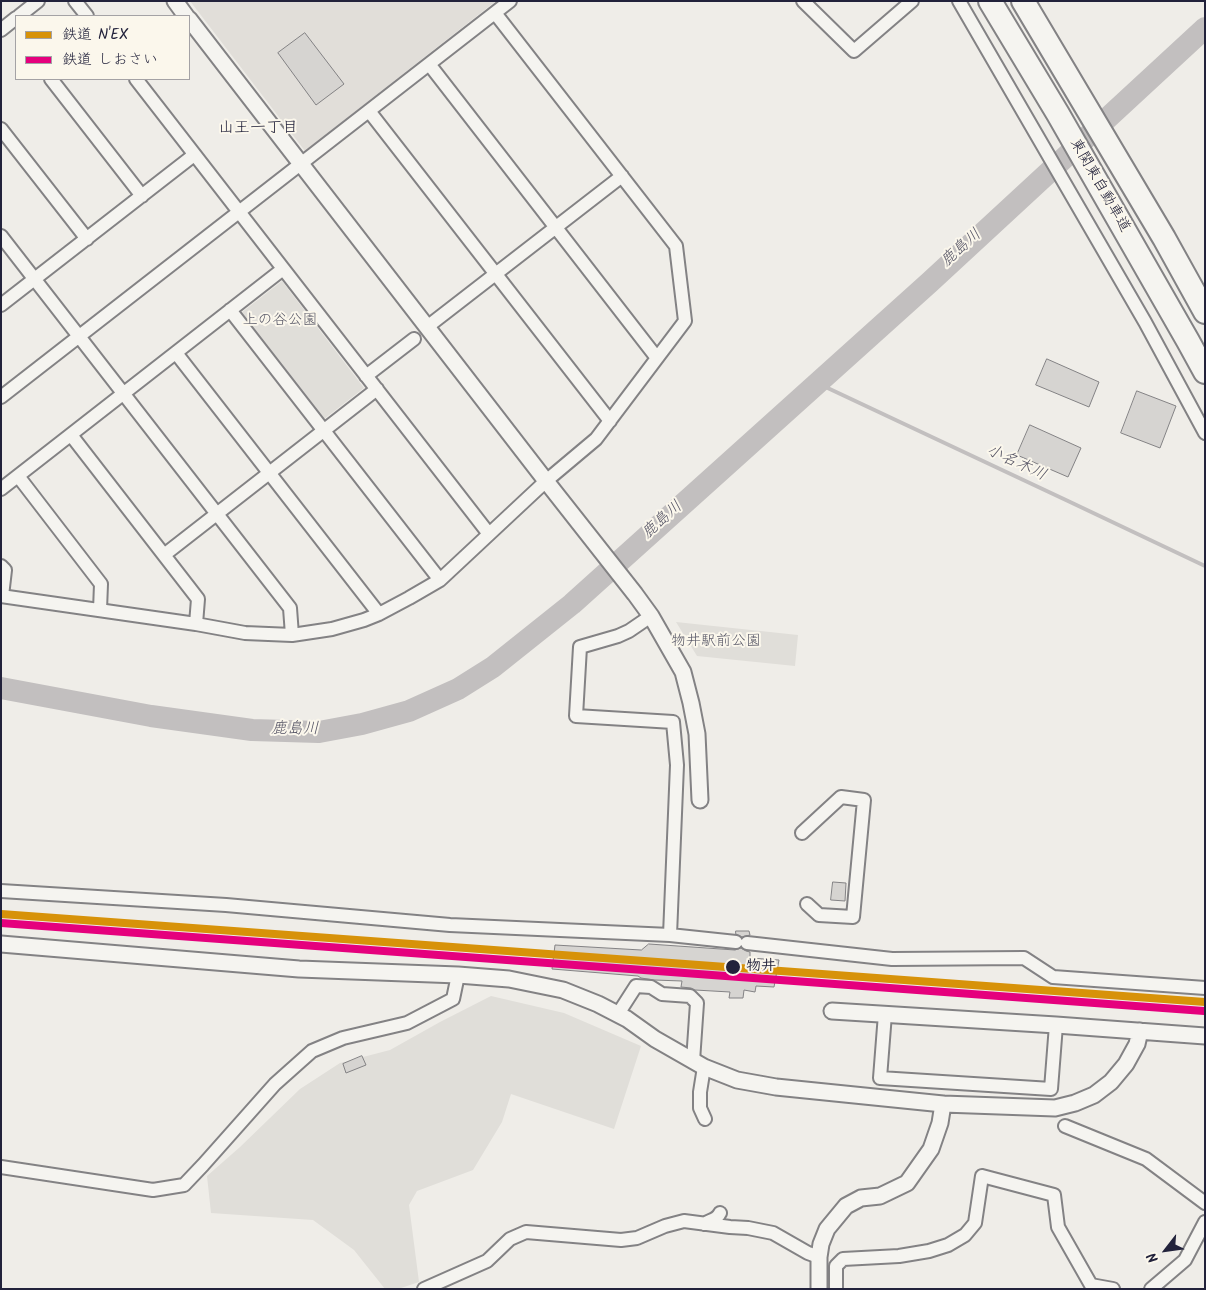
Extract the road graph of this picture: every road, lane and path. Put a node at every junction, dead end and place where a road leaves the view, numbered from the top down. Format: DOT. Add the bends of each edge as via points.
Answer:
graph roads {
  1 [pos="38,1"];
  2 [pos="76,1"];
  3 [pos="175,1"];
  4 [pos="510,1"];
  5 [pos="912,1"];
  6 [pos="959,1"];
  7 [pos="990,1"];
  8 [pos="1023,1"];
  9 [pos="811,4"];
  10 [pos="495,13"];
  11 [pos="23,15"];
  12 [pos="86,15"];
  13 [pos="185,15"];
  14 [pos="190,20"];
  15 [pos="429,64"];
  16 [pos="52,80"];
  17 [pos="137,80"];
  18 [pos="369,111"];
  19 [pos="1,129"];
  20 [pos="194,155"];
  21 [pos="301,164"];
  22 [pos="622,176"];
  23 [pos="142,196"];
  24 [pos="239,212"];
  25 [pos="556,228"];
  26 [pos="1,236"];
  27 [pos="87,239"];
  28 [pos="283,269"];
  29 [pos="496,274"];
  30 [pos="35,279"];
  31 [pos="1,305"];
  32 [pos="230,310"];
  33 [pos="1205,312"];
  34 [pos="427,328"];
  35 [pos="79,336"];
  36 [pos="414,339"];
  37 [pos="176,353"];
  38 [pos="657,358"];
  39 [pos="1205,372"];
  40 [pos="366,376"];
  41 [pos="377,389"];
  42 [pos="124,394"];
  43 [pos="1,397"];
  44 [pos="610,421"];
  45 [pos="324,430"];
  46 [pos="1205,433"];
  47 [pos="71,434"];
  48 [pos="269,473"];
  49 [pos="18,476"];
  50 [pos="546,481"];
  51 [pos="1,489"];
  52 [pos="217,514"];
  53 [pos="489,534"];
  54 [pos="164,554"];
  55 [pos="1,566"];
  56 [pos="440,580"];
  57 [pos="2,596"];
  58 [pos="100,610"];
  59 [pos="379,614"];
  60 [pos="651,616"];
  61 [pos="196,624"];
  62 [pos="292,634"];
  63 [pos="700,800"];
  64 [pos="802,833"];
  65 [pos="1,892"];
  66 [pos="808,904"];
  67 [pos="670,935"];
  68 [pos="1,944"];
  69 [pos="458,975"];
  70 [pos="1205,988"];
  71 [pos="832,1012"];
  72 [pos="618,1014"];
  73 [pos="885,1014"];
  74 [pos="1056,1025"];
  75 [pos="1140,1031"];
  76 [pos="1205,1036"];
  77 [pos="698,1064"];
  78 [pos="943,1104"];
  79 [pos="705,1119"];
  80 [pos="1065,1126"];
  81 [pos="1,1167"];
  82 [pos="1205,1203"];
  83 [pos="720,1213"];
  84 [pos="1205,1222"];
  85 [pos="704,1224"];
  86 [pos="819,1257"];
  87 [pos="1089,1287"];
  88 [pos="424,1289"];
  89 [pos="820,1289"];
  90 [pos="836,1289"];
  91 [pos="1113,1289"];
  92 [pos="1151,1289"];
  1 -- 11 [label="street"];
  2 -- 12 [label="street"];
  3 -- 13 [label="street"];
  4 -- 10 [label="street"];
  5 -- 9 [label="street" via="854,51"];
  6 -- 46 [label="street" via="1145,322"];
  7 -- 39 [label="highway, 東関東自動車道"];
  8 -- 33 [label="highway, 東関東自動車道"];
  10 -- 15 [label="street"];
  10 -- 22 [label="street"];
  14 -- 21 [label="street"];
  15 -- 18 [label="street"];
  15 -- 25 [label="street"];
  16 -- 23 [label="street"];
  17 -- 20 [label="street"];
  18 -- 21 [label="street"];
  18 -- 29 [label="street"];
  19 -- 27 [label="street"];
  20 -- 23 [label="street"];
  20 -- 24 [label="street"];
  21 -- 24 [label="street"];
  21 -- 34 [label="street"];
  22 -- 25 [label="street"];
  22 -- 38 [label="street" via="676,246 685,321"];
  23 -- 27 [label="street"];
  24 -- 28 [label="street"];
  24 -- 35 [label="street"];
  25 -- 29 [label="street"];
  25 -- 38 [label="street"];
  26 -- 30 [label="street"];
  27 -- 30 [label="street"];
  28 -- 32 [label="street"];
  28 -- 40 [label="street"];
  29 -- 34 [label="street"];
  29 -- 44 [label="street"];
  30 -- 31 [label="street"];
  30 -- 35 [label="street"];
  32 -- 37 [label="street"];
  32 -- 45 [label="street"];
  34 -- 50 [label="street"];
  35 -- 42 [label="street"];
  35 -- 43 [label="street"];
  36 -- 40 [label="street"];
  37 -- 42 [label="street"];
  37 -- 48 [label="street"];
  38 -- 44 [label="street"];
  40 -- 41 [label="street"];
  41 -- 45 [label="street"];
  41 -- 53 [label="street"];
  42 -- 47 [label="street"];
  42 -- 52 [label="street"];
  44 -- 50 [label="street" via="596,439"];
  45 -- 48 [label="street"];
  45 -- 56 [label="street"];
  47 -- 49 [label="street"];
  47 -- 54 [label="street"];
  48 -- 52 [label="street"];
  48 -- 59 [label="street"];
  49 -- 51 [label="street"];
  49 -- 58 [label="street" via="101,584"];
  50 -- 53 [label="street"];
  50 -- 60 [label="street"];
  52 -- 54 [label="street"];
  52 -- 62 [label="street" via="290,608"];
  53 -- 56 [label="street"];
  54 -- 61 [label="street" via="198,599"];
  55 -- 57 [label="street" via="5,570"];
  56 -- 59 [label="street"];
  57 -- 58 [label="street"];
  58 -- 61 [label="street"];
  59 -- 62 [label="street" via="332,629"];
  60 -- 63 [label="street" via="683,672 697,734"];
  60 -- 67 [label="street" via="629,632 580,647 576,716 673,722 677,765"];
  61 -- 62 [label="street" via="245,632"];
  64 -- 66 [label="street" via="841,797 864,800 853,917 819,915"];
  65 -- 67 [label="street" via="226,905 450,925"];
  67 -- 70 [label="street" via="892,959 1024,958 1052,977"];
  68 -- 69 [label="street" via="298,969"];
  69 -- 72 [label="street" via="509,979 563,990"];
  69 -- 81 [label="street" via="453,999 407,1023 343,1038 312,1051 275,1084 184,1185 153,1190"];
  71 -- 73 [label="street"];
  72 -- 77 [label="street"];
  72 -- 77 [label="street" via="636,986 651,987 662,994 690,996 696,1003"];
  73 -- 74 [label="street"];
  73 -- 74 [label="street" via="880,1078 1051,1089"];
  74 -- 75 [label="street"];
  75 -- 76 [label="street"];
  75 -- 78 [label="street" via="1126,1064 1111,1082 1094,1095 1075,1103 1055,1108"];
  77 -- 78 [label="street" via="737,1080 776,1087"];
  77 -- 79 [label="street" via="700,1108"];
  78 -- 86 [label="street" via="931,1149 907,1183 880,1196 861,1198 846,1206 827,1229"];
  80 -- 82 [label="street" via="1146,1159"];
  83 -- 85 [label="street" via="716,1219"];
  84 -- 92 [label="street" via="1185,1260"];
  85 -- 86 [label="street" via="773,1233"];
  85 -- 88 [label="street" via="684,1221 637,1238 621,1240 526,1232 510,1239 487,1261"];
  86 -- 89 [label="street"];
  87 -- 90 [label="street" via="1058,1226 1054,1195 982,1176 975,1224 965,1235 929,1251 843,1259 836,1266"];
  87 -- 91 [label="street"];
}
